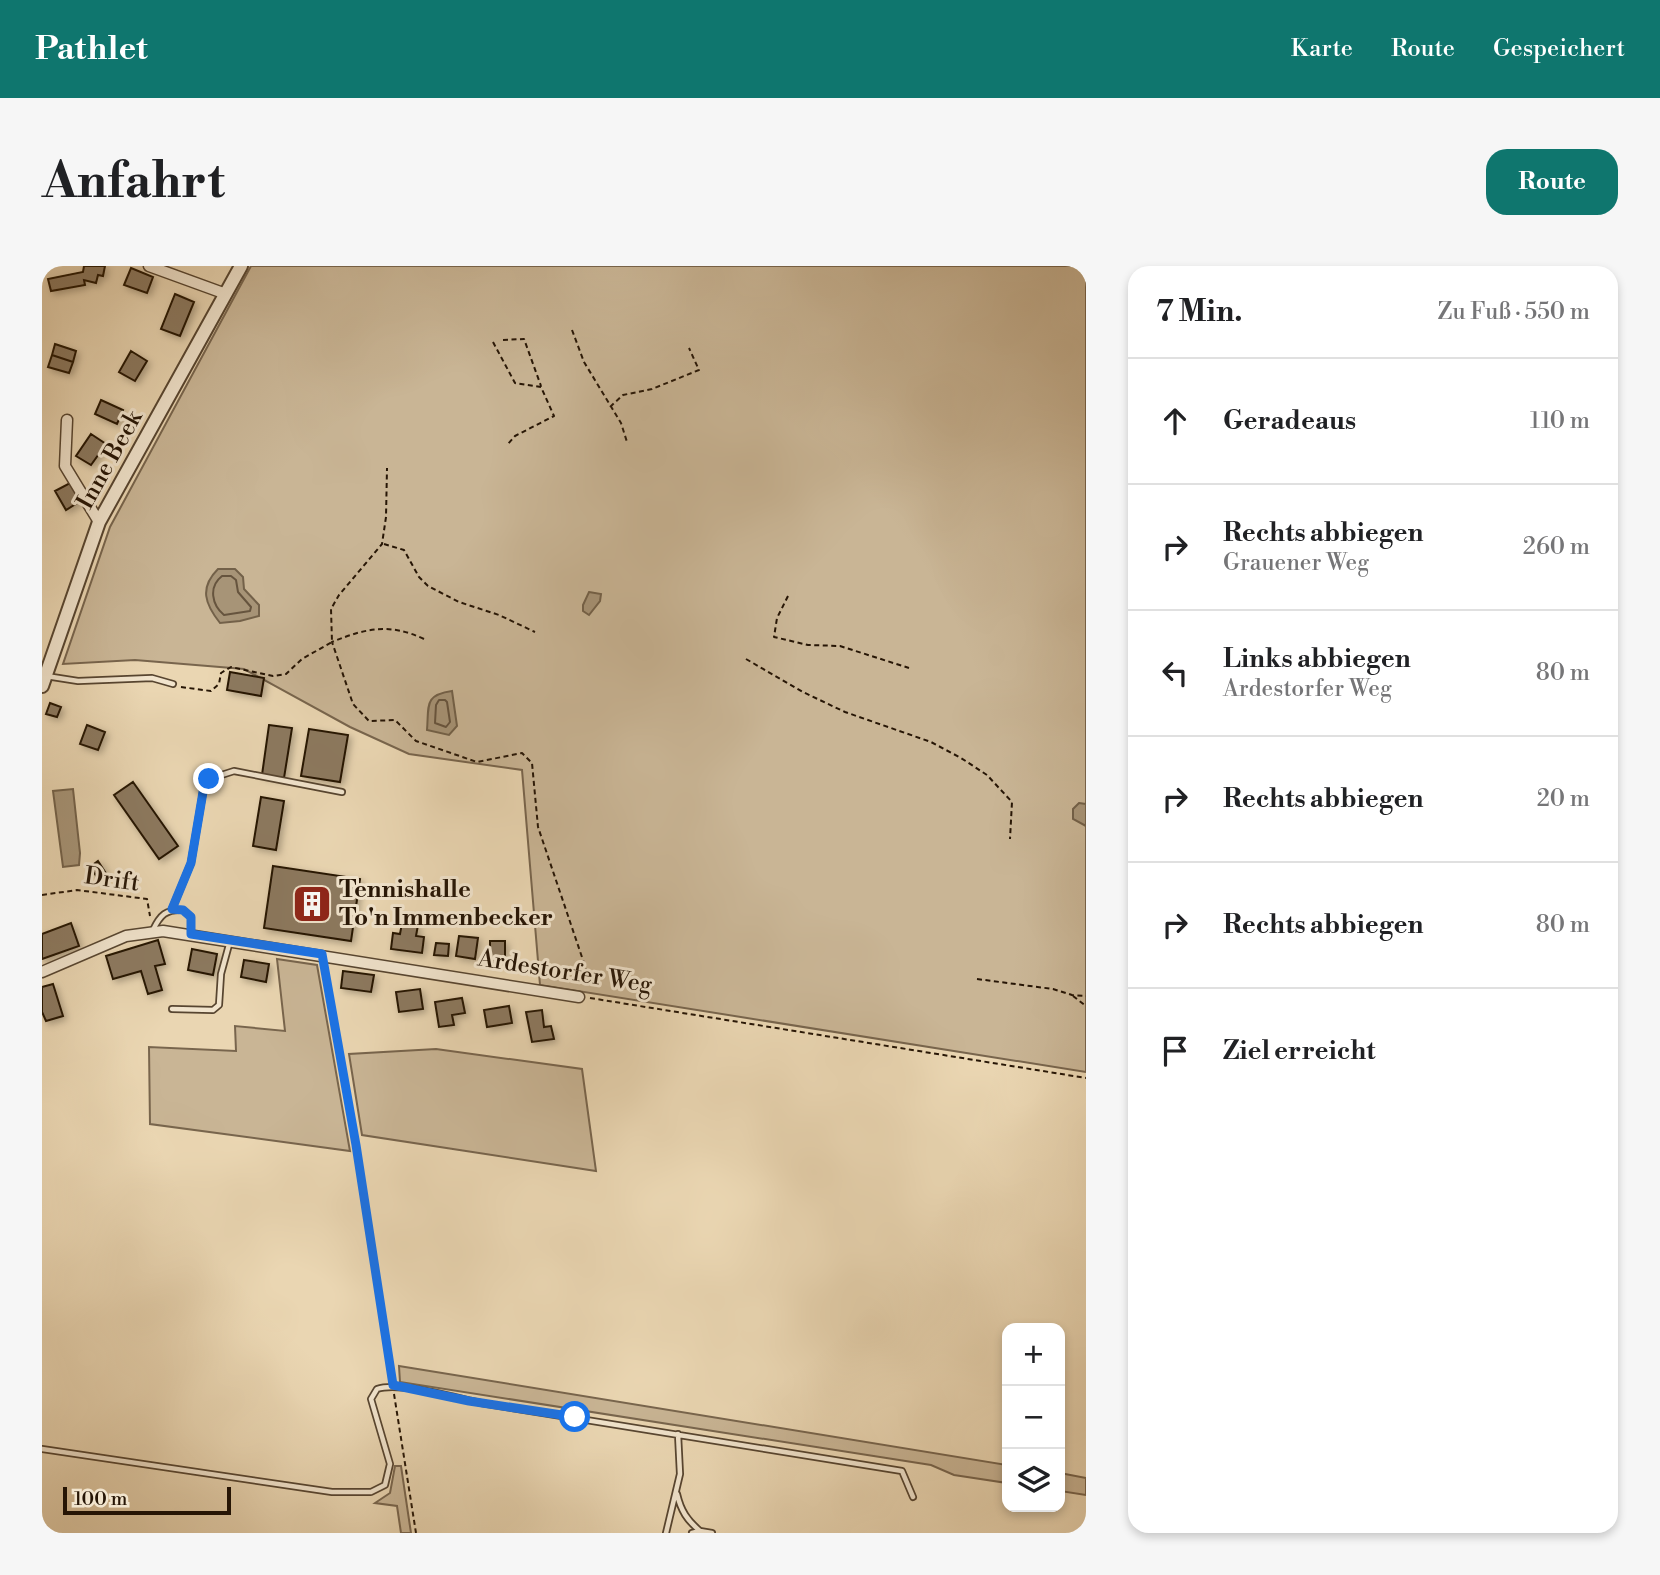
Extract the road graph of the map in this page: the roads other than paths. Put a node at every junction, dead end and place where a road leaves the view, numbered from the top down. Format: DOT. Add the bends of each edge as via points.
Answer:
graph roads {
  1 [pos="149,266"];
  2 [pos="241,266"];
  3 [pos="226,294"];
  4 [pos="67,420"];
  5 [pos="99,522"];
  6 [pos="44,681"];
  7 [pos="173,684"];
  8 [pos="342,793"];
  9 [pos="172,909"];
  10 [pos="153,931"];
  11 [pos="191,934"];
  12 [pos="230,940"];
  13 [pos="42,972"];
  14 [pos="579,997"];
  15 [pos="172,1009"];
  16 [pos="678,1434"];
  17 [pos="42,1449"];
  18 [pos="677,1493"];
  19 [pos="913,1497"];
  20 [pos="700,1531"];
  21 [pos="666,1533"];
  22 [pos="692,1533"];
  23 [pos="712,1533"];
  1 -- 3 [label="street"];
  2 -- 3 [label="street, Inne Beek"];
  3 -- 5 [label="street, Inne Beek"];
  4 -- 5 [label="street" via="65,466"];
  5 -- 6 [label="street, Inne Beek"];
  6 -- 7 [label="lane" via="152,678"];
  8 -- 9 [label="lane" via="234,771 209,779 191,863"];
  9 -- 10 [label="lane" via="162,913"];
  9 -- 11 [label="lane" via="191,917"];
  10 -- 11 [label="street, Ardestorfer Weg"];
  10 -- 13 [label="street, Ardestorfer Weg" via="126,936"];
  11 -- 12 [label="street, Ardestorfer Weg"];
  12 -- 14 [label="street, Ardestorfer Weg"];
  12 -- 15 [label="lane" via="219,1005 213,1010"];
  16 -- 17 [label="lane" via="393,1385 377,1388 371,1399 390,1464 385,1485 371,1492 332,1492"];
  16 -- 18 [label="lane"];
  16 -- 19 [label="lane" via="902,1471"];
  18 -- 20 [label="lane" via="680,1509"];
  18 -- 21 [label="lane"];
  20 -- 22 [label="lane"];
  20 -- 23 [label="lane"];
}
